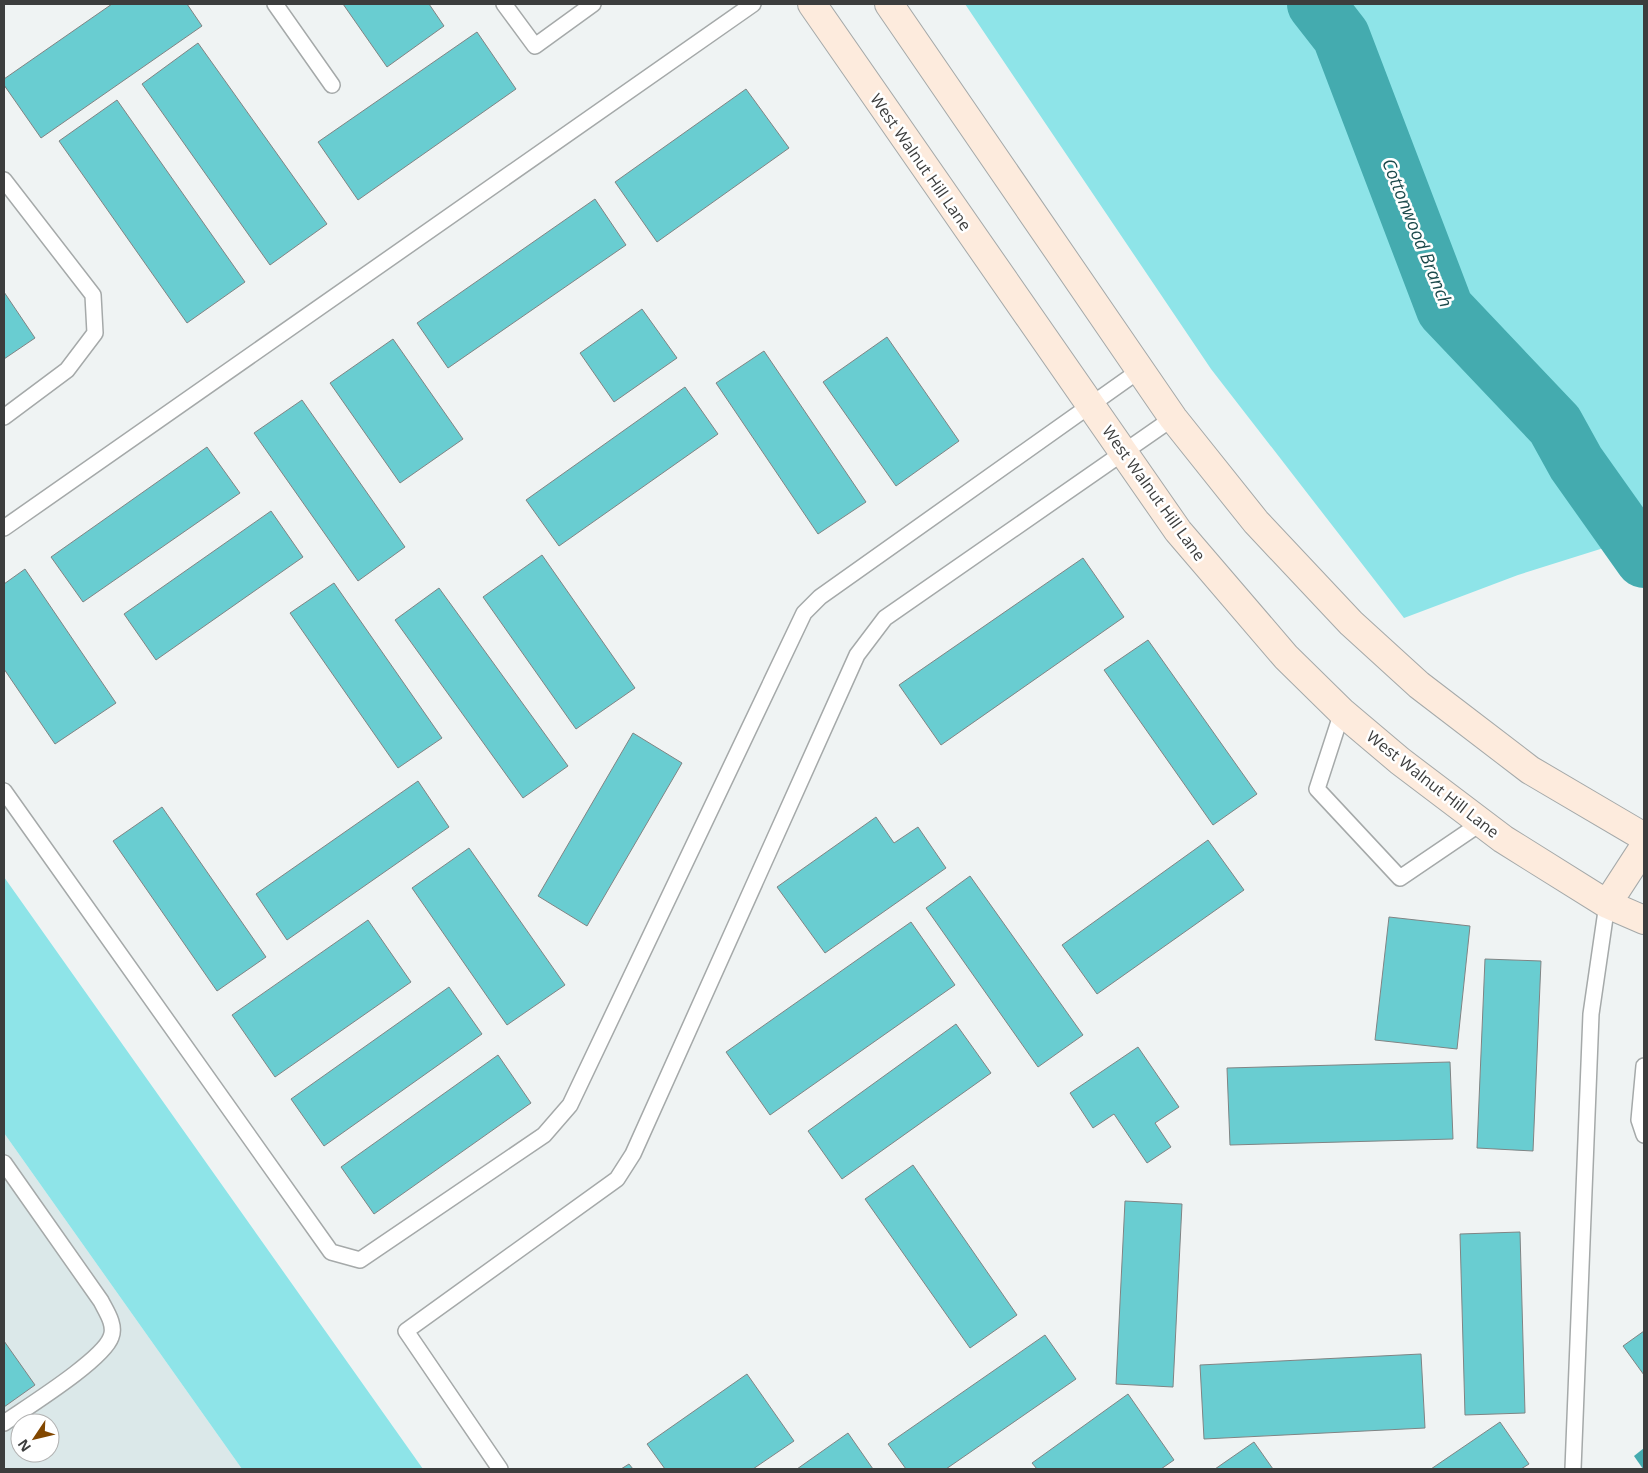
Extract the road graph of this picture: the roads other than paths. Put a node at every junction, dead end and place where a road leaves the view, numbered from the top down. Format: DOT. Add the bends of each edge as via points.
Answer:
graph roads {
  1 [pos="275,4"];
  2 [pos="504,4"];
  3 [pos="593,4"];
  4 [pos="753,4"];
  5 [pos="812,4"];
  6 [pos="889,4"];
  7 [pos="332,85"];
  8 [pos="4,180"];
  9 [pos="1140,370"];
  10 [pos="1090,405"];
  11 [pos="4,417"];
  12 [pos="1174,418"];
  13 [pos="1124,454"];
  14 [pos="4,528"];
  15 [pos="1342,712"];
  16 [pos="4,791"];
  17 [pos="1481,823"];
  18 [pos="1644,837"];
  19 [pos="1644,846"];
  20 [pos="1607,904"];
  21 [pos="1644,920"];
  22 [pos="1644,1066"];
  23 [pos="1644,1135"];
  24 [pos="4,1163"];
  25 [pos="4,1423"];
  26 [pos="500,1469"];
  27 [pos="1574,1469"];
  1 -- 7 [label="lane"];
  2 -- 3 [label="lane" via="535,46"];
  4 -- 14 [label="lane"];
  5 -- 10 [label="main road, West Walnut Hill Lane"];
  6 -- 9 [label="main road"];
  8 -- 11 [label="lane" via="93,295 95,334 67,370"];
  9 -- 10 [label="lane"];
  9 -- 12 [label="main road"];
  10 -- 13 [label="main road, West Walnut Hill Lane"];
  10 -- 16 [label="lane" via="820,597 804,613 570,1105 544,1135 360,1260 331,1252"];
  12 -- 13 [label="lane"];
  12 -- 18 [label="main road" via="1256,522 1351,623 1419,685 1530,770"];
  13 -- 15 [label="main road, West Walnut Hill Lane" via="1178,531 1286,656"];
  13 -- 26 [label="lane" via="885,618 857,655 633,1154 617,1179 406,1331"];
  15 -- 17 [label="main road, West Walnut Hill Lane" via="1400,762"];
  15 -- 17 [label="lane" via="1317,789 1400,878"];
  17 -- 20 [label="main road, West Walnut Hill Lane"];
  19 -- 20 [label="main road"];
  20 -- 21 [label="main road, West Walnut Hill Lane"];
  20 -- 27 [label="lane" via="1592,1014"];
  22 -- 23 [label="lane" via="1639,1120"];
  24 -- 25 [label="lane" via="101,1301 111,1322 112,1336 100,1354"];
}
